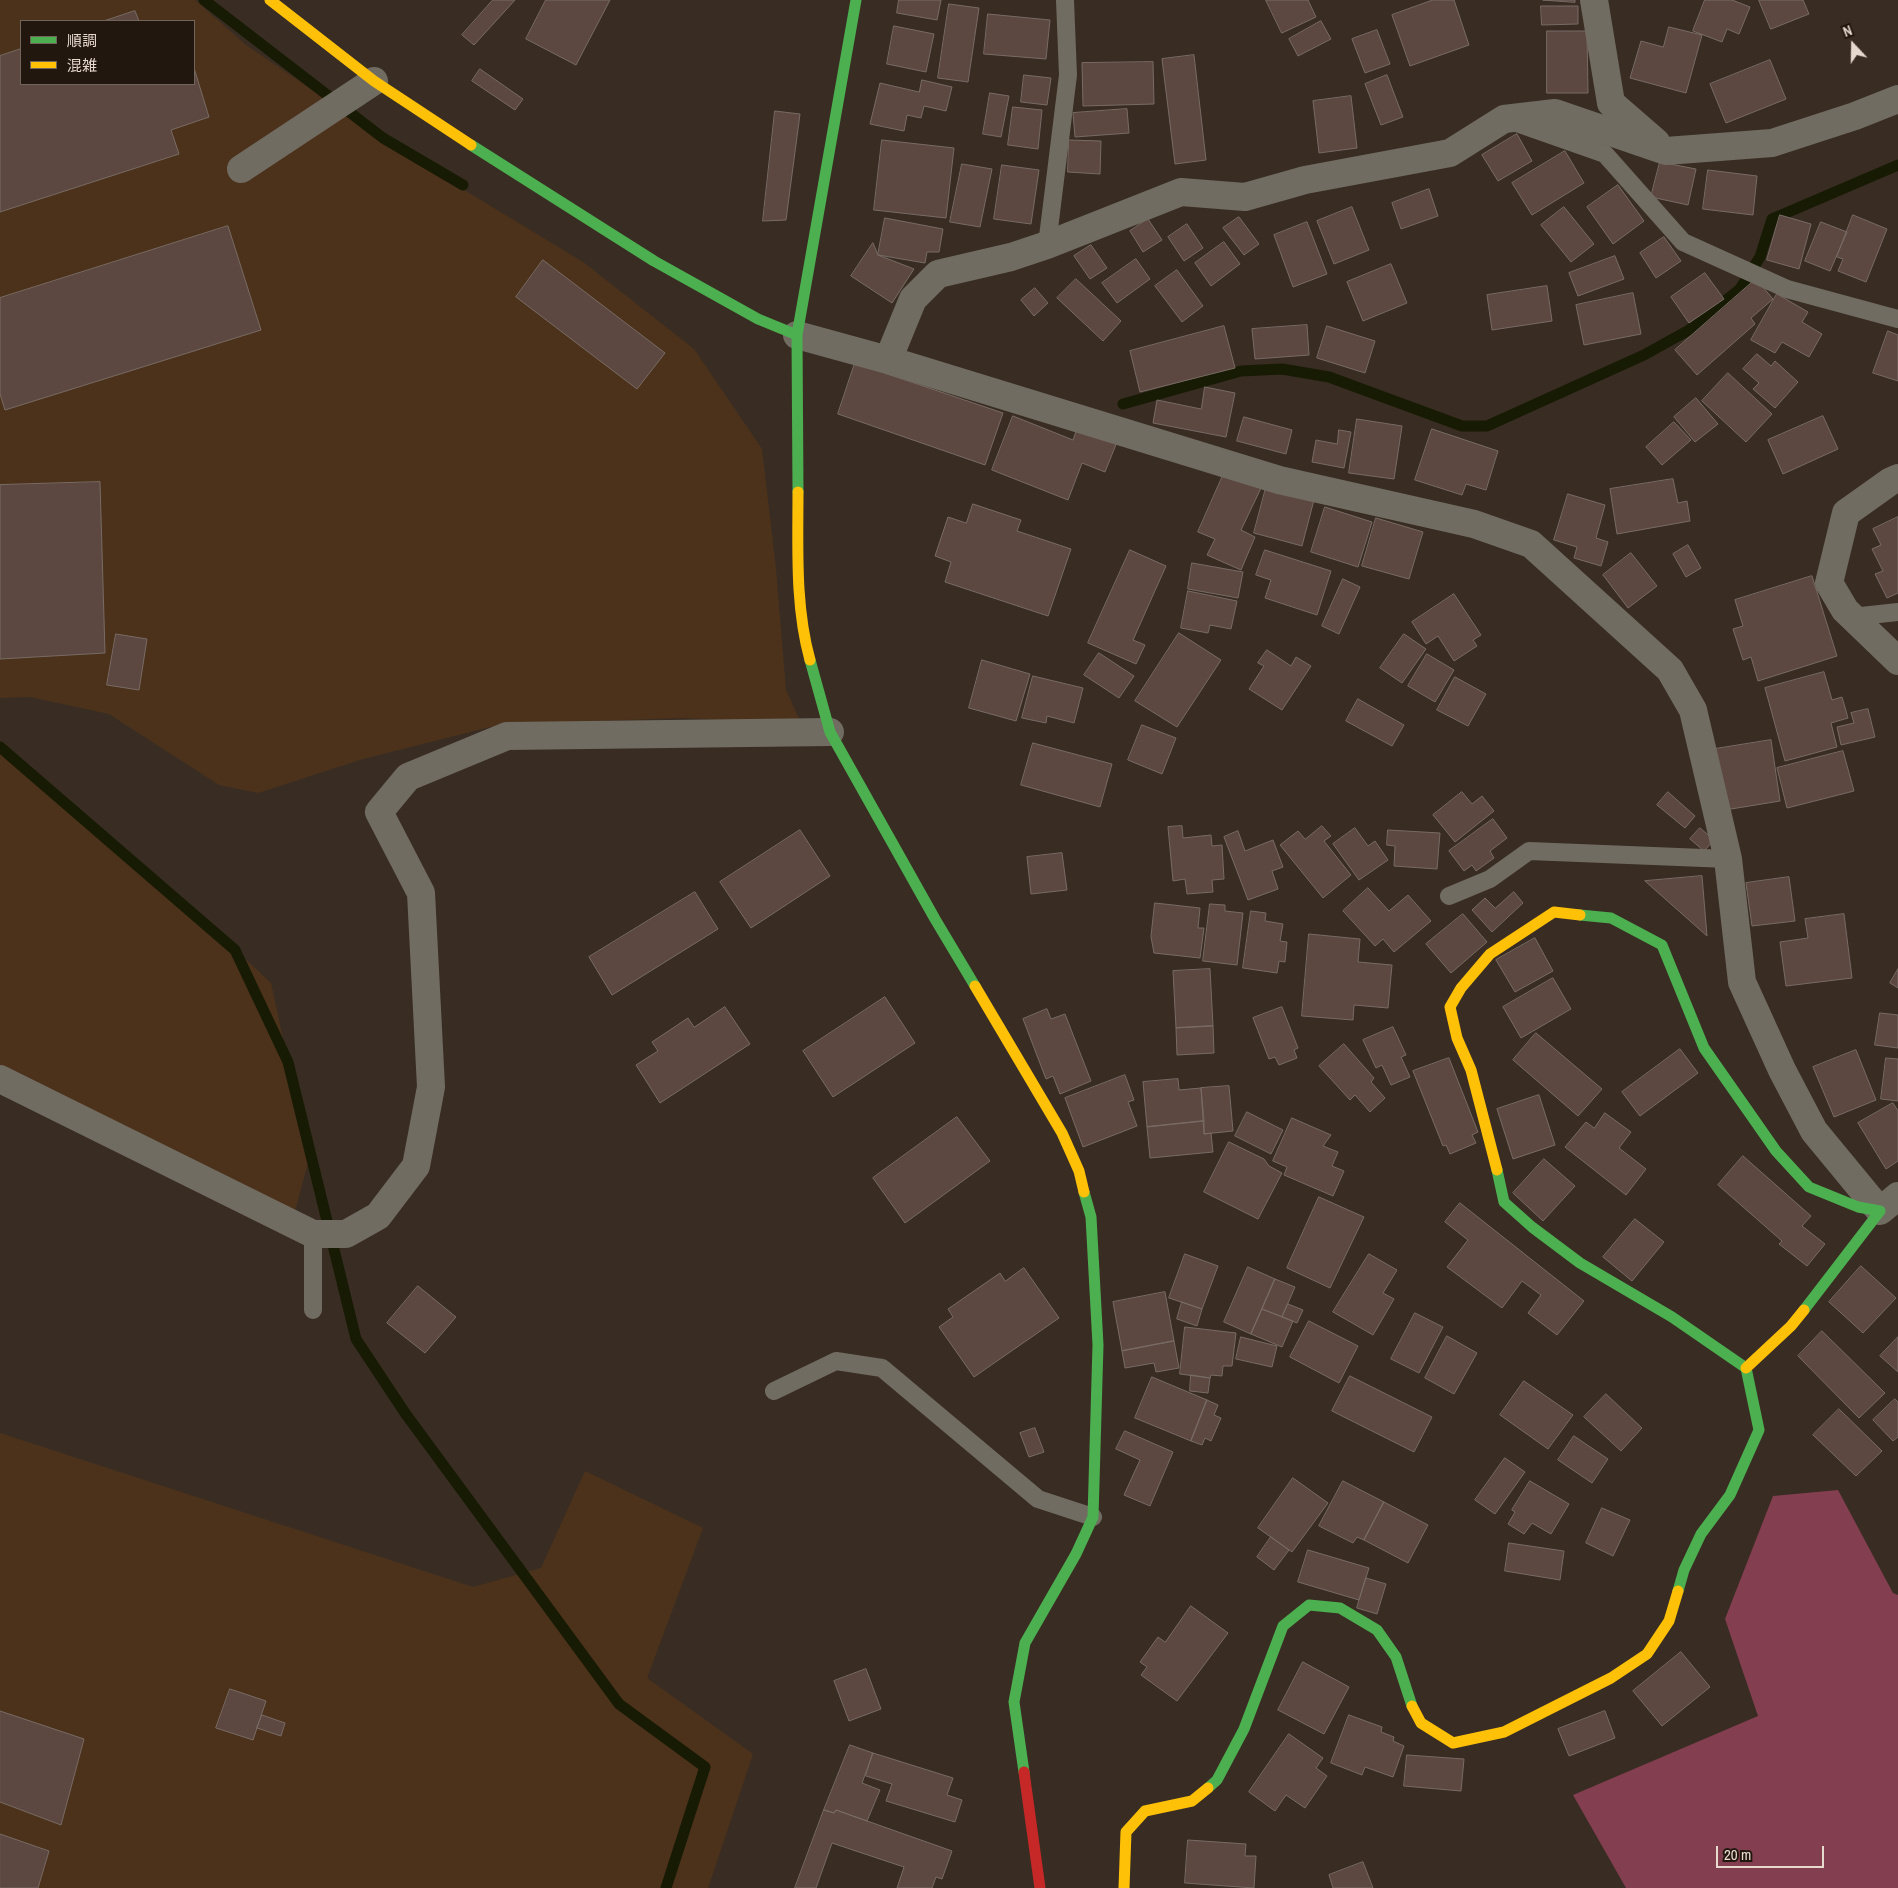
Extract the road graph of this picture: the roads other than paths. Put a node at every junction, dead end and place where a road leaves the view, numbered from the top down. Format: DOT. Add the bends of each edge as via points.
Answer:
graph roads {
  1 [pos="270,0"];
  2 [pos="856,0"];
  3 [pos="1065,0"];
  4 [pos="1594,0"];
  5 [pos="374,81"];
  6 [pos="1898,99"];
  7 [pos="1504,119"];
  8 [pos="1666,151"];
  9 [pos="241,170"];
  10 [pos="1047,245"];
  11 [pos="1898,318"];
  12 [pos="797,335"];
  13 [pos="888,360"];
  14 [pos="1898,478"];
  15 [pos="1898,612"];
  16 [pos="1852,617"];
  17 [pos="1898,661"];
  18 [pos="830,732"];
  19 [pos="1728,859"];
  20 [pos="1449,896"];
  21 [pos="0,1080"];
  22 [pos="1889,1204"];
  23 [pos="326,1234"];
  24 [pos="313,1310"];
  25 [pos="1746,1368"];
  26 [pos="774,1392"];
  27 [pos="1093,1517"];
  28 [pos="1040,1888"];
  29 [pos="1124,1888"];
  1 -- 5 [label="street"];
  2 -- 12 [label="street"];
  3 -- 10 [label="lane" via="1068,75"];
  4 -- 8 [label="street" via="1611,103"];
  5 -- 9 [label="street"];
  5 -- 12 [label="street" via="654,261 758,319"];
  6 -- 8 [label="street" via="1772,143"];
  7 -- 8 [label="street" via="1555,113"];
  7 -- 10 [label="street" via="1450,153 1305,180 1244,197 1181,192"];
  7 -- 11 [label="lane" via="1605,154 1683,242 1787,289"];
  10 -- 13 [label="street" via="938,274 913,299"];
  12 -- 13 [label="street"];
  12 -- 18 [label="street" via="798,580 803,636"];
  13 -- 19 [label="street" via="1279,480 1474,524 1531,544 1670,670 1693,710"];
  14 -- 16 [label="street" via="1846,513 1829,583"];
  15 -- 16 [label="lane"];
  16 -- 17 [label="street"];
  18 -- 23 [label="street" via="506,736 408,776 379,812 421,893 431,1087 416,1166 378,1216"];
  18 -- 27 [label="street" via="935,919 1062,1133 1079,1171 1091,1217 1098,1345"];
  19 -- 20 [label="lane" via="1528,851 1490,879"];
  19 -- 22 [label="street" via="1742,982 1782,1070 1814,1131"];
  21 -- 23 [label="street"];
  22 -- 25 [label="street" via="1791,1326"];
  22 -- 25 [label="street" via="1858,1207 1809,1187 1776,1151 1704,1048 1662,945 1611,918 1554,912 1490,954 1461,988 1450,1007 1457,1038 1472,1070 1504,1202 1580,1263 1672,1317"];
  23 -- 24 [label="lane"];
  25 -- 29 [label="street" via="1759,1430 1730,1495 1701,1534 1684,1570 1669,1621 1647,1654 1611,1678 1504,1732 1453,1743 1421,1723 1409,1699 1396,1657 1377,1630 1340,1608 1309,1606 1284,1626 1244,1729 1217,1780 1192,1801 1145,1811 1126,1832"];
  26 -- 27 [label="lane" via="836,1362 882,1368 1038,1499"];
  27 -- 28 [label="street" via="1076,1554 1025,1643 1014,1702"];
}
